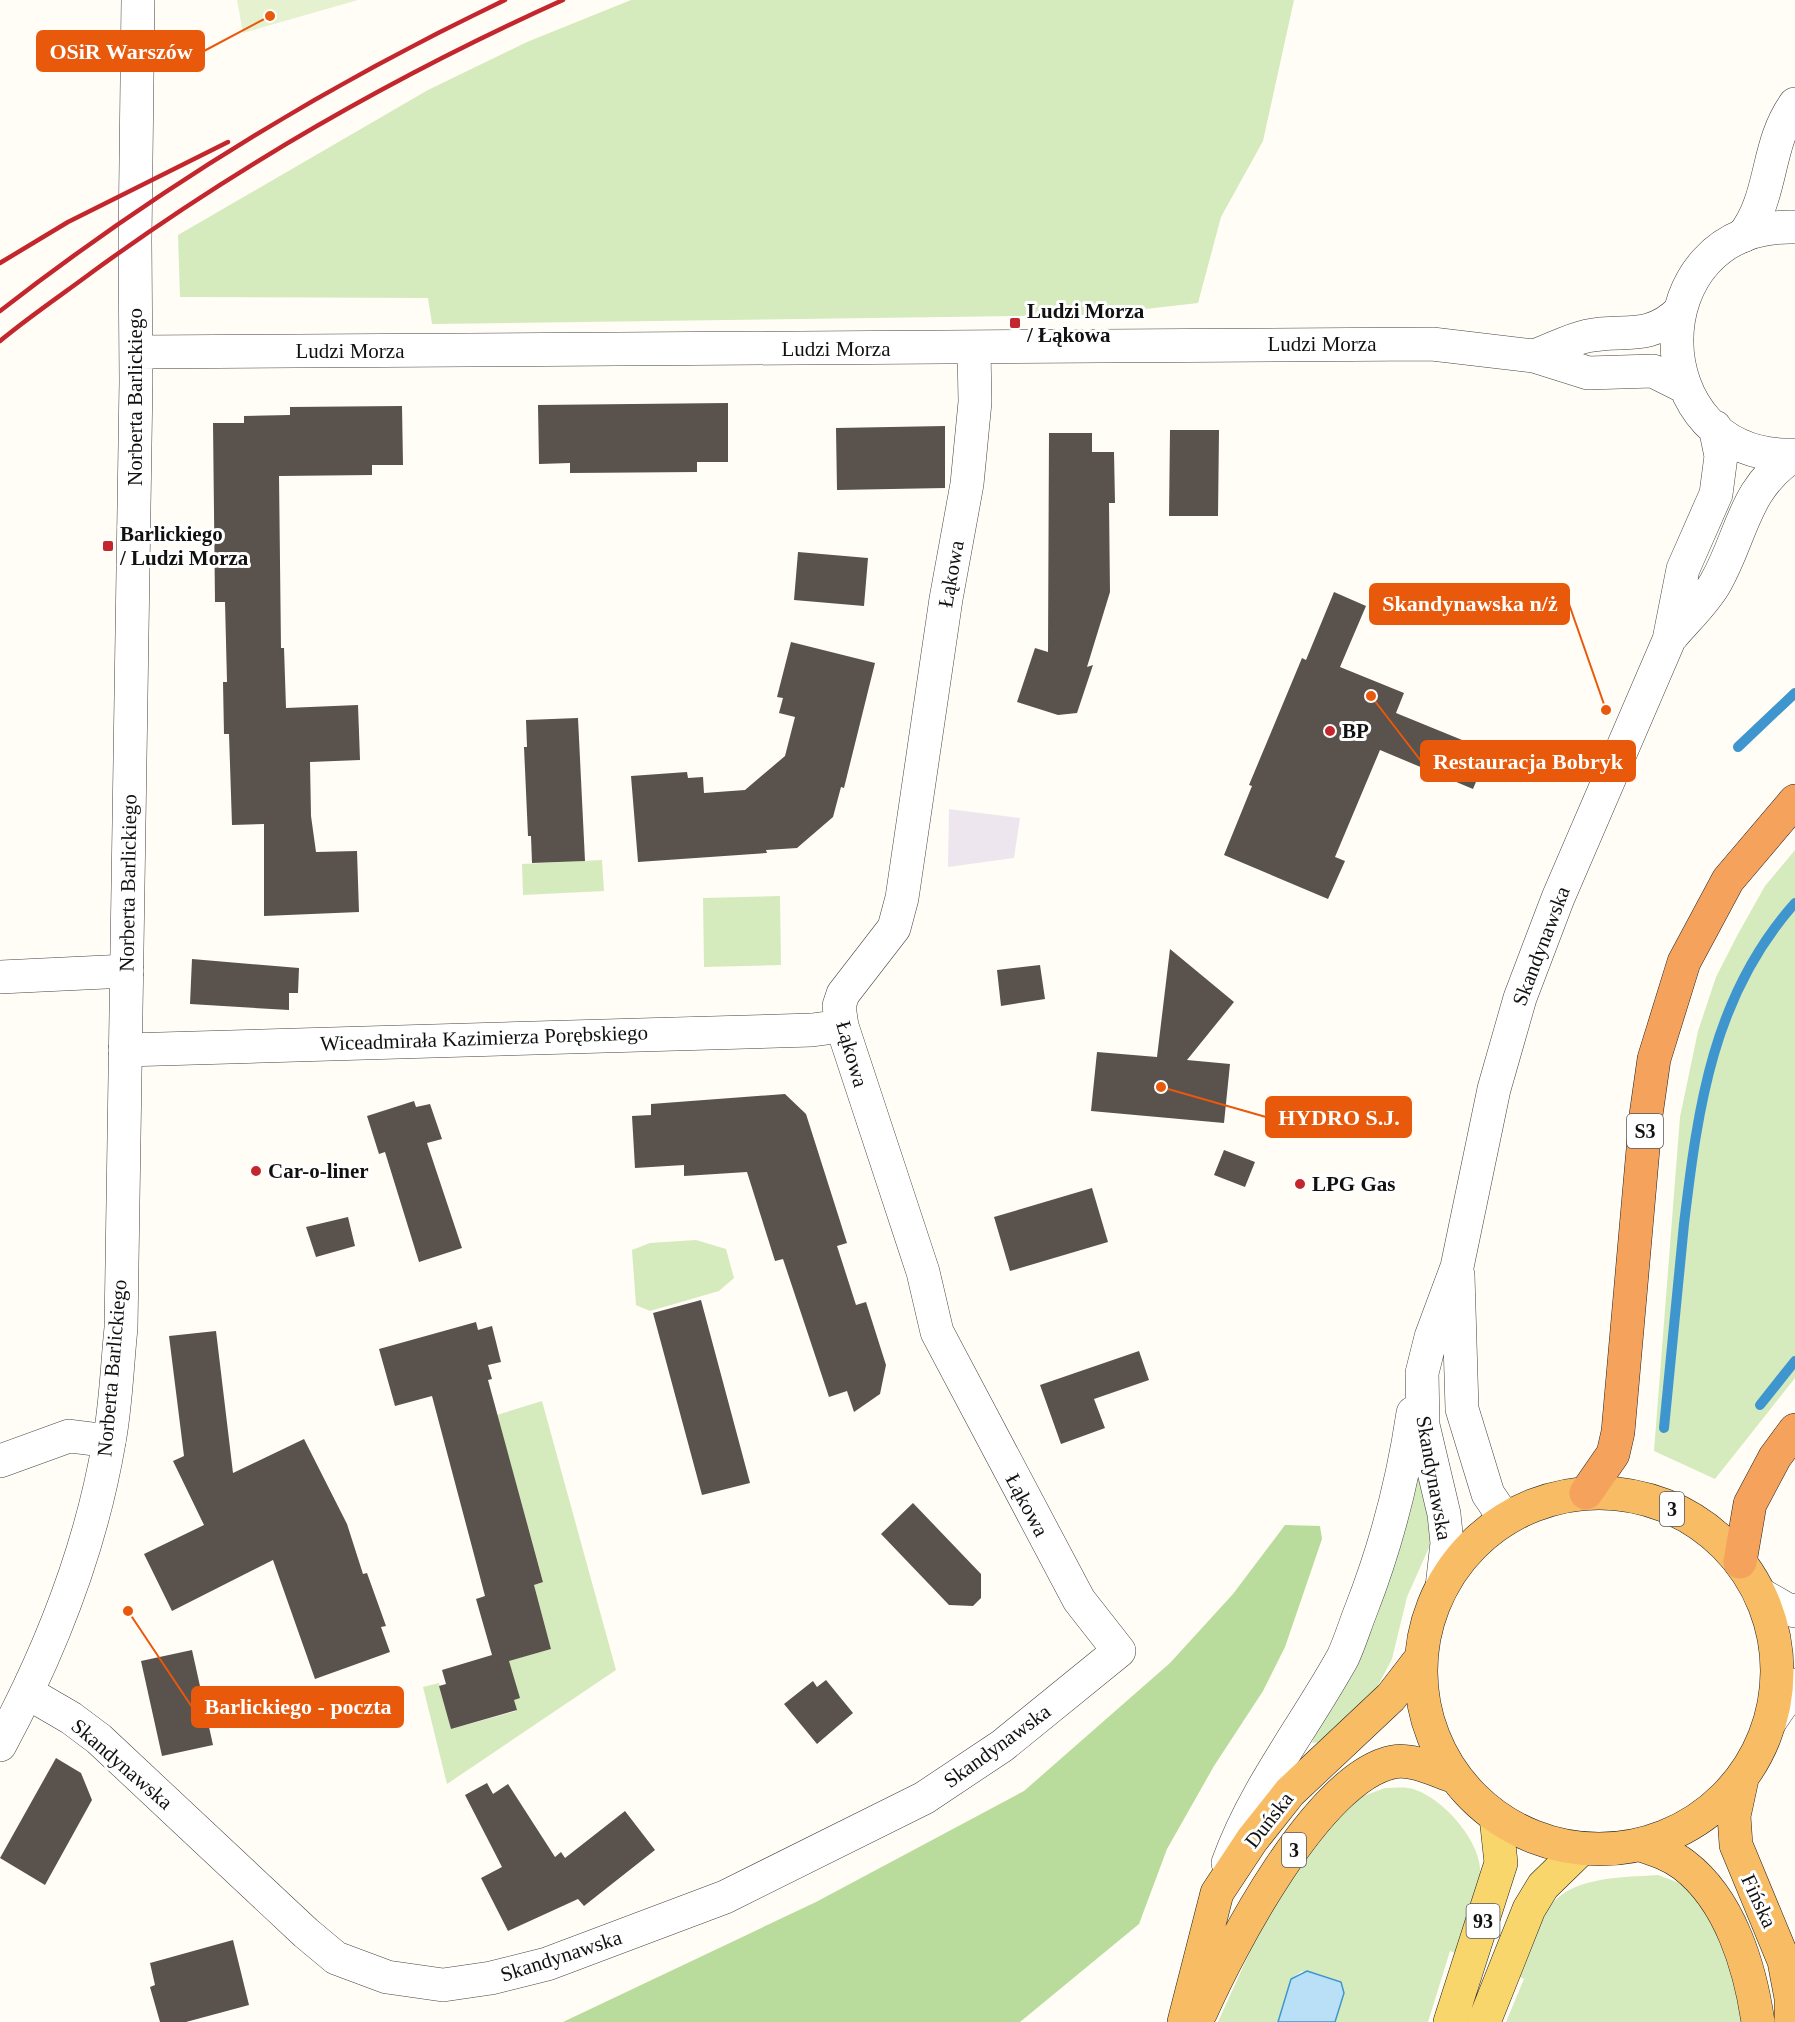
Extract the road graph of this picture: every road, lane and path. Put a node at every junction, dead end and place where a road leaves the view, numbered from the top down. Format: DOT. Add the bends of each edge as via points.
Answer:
graph roads {
  1 [pos="138,0"];
  2 [pos="1795,104"];
  3 [pos="1795,227"];
  4 [pos="1743,236"];
  5 [pos="1678,312"];
  6 [pos="974,349"];
  7 [pos="136,352"];
  8 [pos="1534,356"];
  9 [pos="1685,387"];
  10 [pos="1715,427"];
  11 [pos="1794,455"];
  12 [pos="1669,640"];
  13 [pos="1795,801"];
  14 [pos="127,971"];
  15 [pos="0,977"];
  16 [pos="842,1026"];
  17 [pos="125,1050"];
  18 [pos="1457,1267"];
  19 [pos="1422,1373"];
  20 [pos="1795,1430"];
  21 [pos="109,1441"];
  22 [pos="0,1461"];
  23 [pos="1586,1493"];
  24 [pos="1505,1519"];
  25 [pos="1740,1562"];
  26 [pos="1442,1587"];
  27 [pos="1760,1594"];
  28 [pos="1795,1611"];
  29 [pos="1119,1652"];
  30 [pos="1421,1658"];
  31 [pos="1795,1685"];
  32 [pos="28,1693"];
  33 [pos="1771,1720"];
  34 [pos="0,1745"];
  35 [pos="1455,1777"];
  36 [pos="1742,1779"];
  37 [pos="1496,1817"];
  38 [pos="1641,1845"];
  39 [pos="1581,1849"];
  40 [pos="1217,1893"];
  41 [pos="1184,2022"];
  42 [pos="1196,2022"];
  43 [pos="1450,2022"];
  44 [pos="1484,2022"];
  45 [pos="1758,2022"];
  46 [pos="1791,2022"];
  1 -- 7 [label="street, Norberta Barlickiego"];
  2 -- 4 [label="street" via="1778,134 1756,219"];
  3 -- 4 [label="street"];
  4 -- 5 [label="street" via="1702,267"];
  5 -- 8 [label="street, Ludzi Morza" via="1653,330 1587,336"];
  5 -- 9 [label="street" via="1677,362"];
  6 -- 7 [label="street, Ludzi Morza"];
  6 -- 8 [label="street, Ludzi Morza" via="1432,344"];
  6 -- 16 [label="street, Łąkowa" via="974,418 967,484 902,898 894,928 843,994 839,1006"];
  7 -- 14 [label="street, Norberta Barlickiego"];
  8 -- 9 [label="street, Ludzi Morza" via="1588,373 1653,371"];
  9 -- 10 [label="street" via="1697,409"];
  10 -- 11 [label="street" via="1736,442 1760,451"];
  10 -- 12 [label="street, Skandynawska" via="1721,456 1720,480 1683,569"];
  11 -- 12 [label="street, Skandynawska" via="1762,482 1716,584"];
  12 -- 18 [label="street, Skandynawska" via="1558,898 1520,998 1494,1089"];
  13 -- 23 [label="highway, S3" via="1728,880 1684,962 1654,1059 1618,1432 1612,1454"];
  14 -- 15 [label="street"];
  14 -- 17 [label="street, Norberta Barlickiego"];
  16 -- 17 [label="street, Wiceadmirała Kazimierza Porębskiego"];
  16 -- 29 [label="street, Łąkowa" via="923,1272 937,1332 1078,1600"];
  17 -- 21 [label="street, Norberta Barlickiego" via="121,1328"];
  18 -- 19 [label="street, Skandynawska" via="1434,1326"];
  18 -- 24 [label="street, Skandynawska" via="1462,1409 1488,1494"];
  19 -- 26 [label="street, Skandynawska" via="1423,1425 1447,1543"];
  19 -- 40 [label="street" via="1389,1527 1344,1654 1263,1787 1237,1838"];
  20 -- 25 [label="highway" via="1775,1457 1750,1504"];
  21 -- 22 [label="street" via="69,1436"];
  21 -- 32 [label="street, Norberta Barlickiego" via="90,1528"];
  23 -- 24 [label="highway, 3" via="1558,1497"];
  23 -- 25 [label="highway, 3" via="1622,1494 1656,1502 1688,1516"];
  24 -- 26 [label="highway, 3" via="1480,1538"];
  25 -- 27 [label="highway, 3"];
  26 -- 30 [label="highway, 3" via="1428,1622"];
  27 -- 28 [label="street"];
  27 -- 33 [label="highway, 3" via="1770,1618 1778,1669"];
  29 -- 32 [label="street, Skandynawska" via="1002,1746 924,1798 845,1839 725,1897 547,1964 443,1985 387,1977 336,1958 99,1740"];
  30 -- 35 [label="highway, 3" via="1428,1720 1438,1750"];
  30 -- 40 [label="highway, Duńska / 3" via="1391,1697 1290,1792"];
  31 -- 33 [label="street"];
  32 -- 34 [label="street, Norberta Barlickiego"];
  33 -- 36 [label="highway, 3"];
  35 -- 37 [label="highway, 3"];
  35 -- 42 [label="highway, Duńska / 3" via="1395,1761 1375,1768 1340,1795 1266,1888 1234,1942"];
  36 -- 38 [label="highway, 3" via="1722,1802 1697,1821"];
  36 -- 46 [label="highway, Fińska" via="1734,1816 1736,1845 1784,1961"];
  37 -- 39 [label="highway, 3" via="1551,1844"];
  37 -- 43 [label="main road, 93" via="1501,1863"];
  38 -- 39 [label="highway, 3"];
  38 -- 45 [label="highway, Fińska" via="1684,1865 1706,1887 1740,1948"];
  39 -- 44 [label="main road, 93" via="1543,1886 1529,1909"];
  40 -- 41 [label="highway, Duńska / 3"];
}
